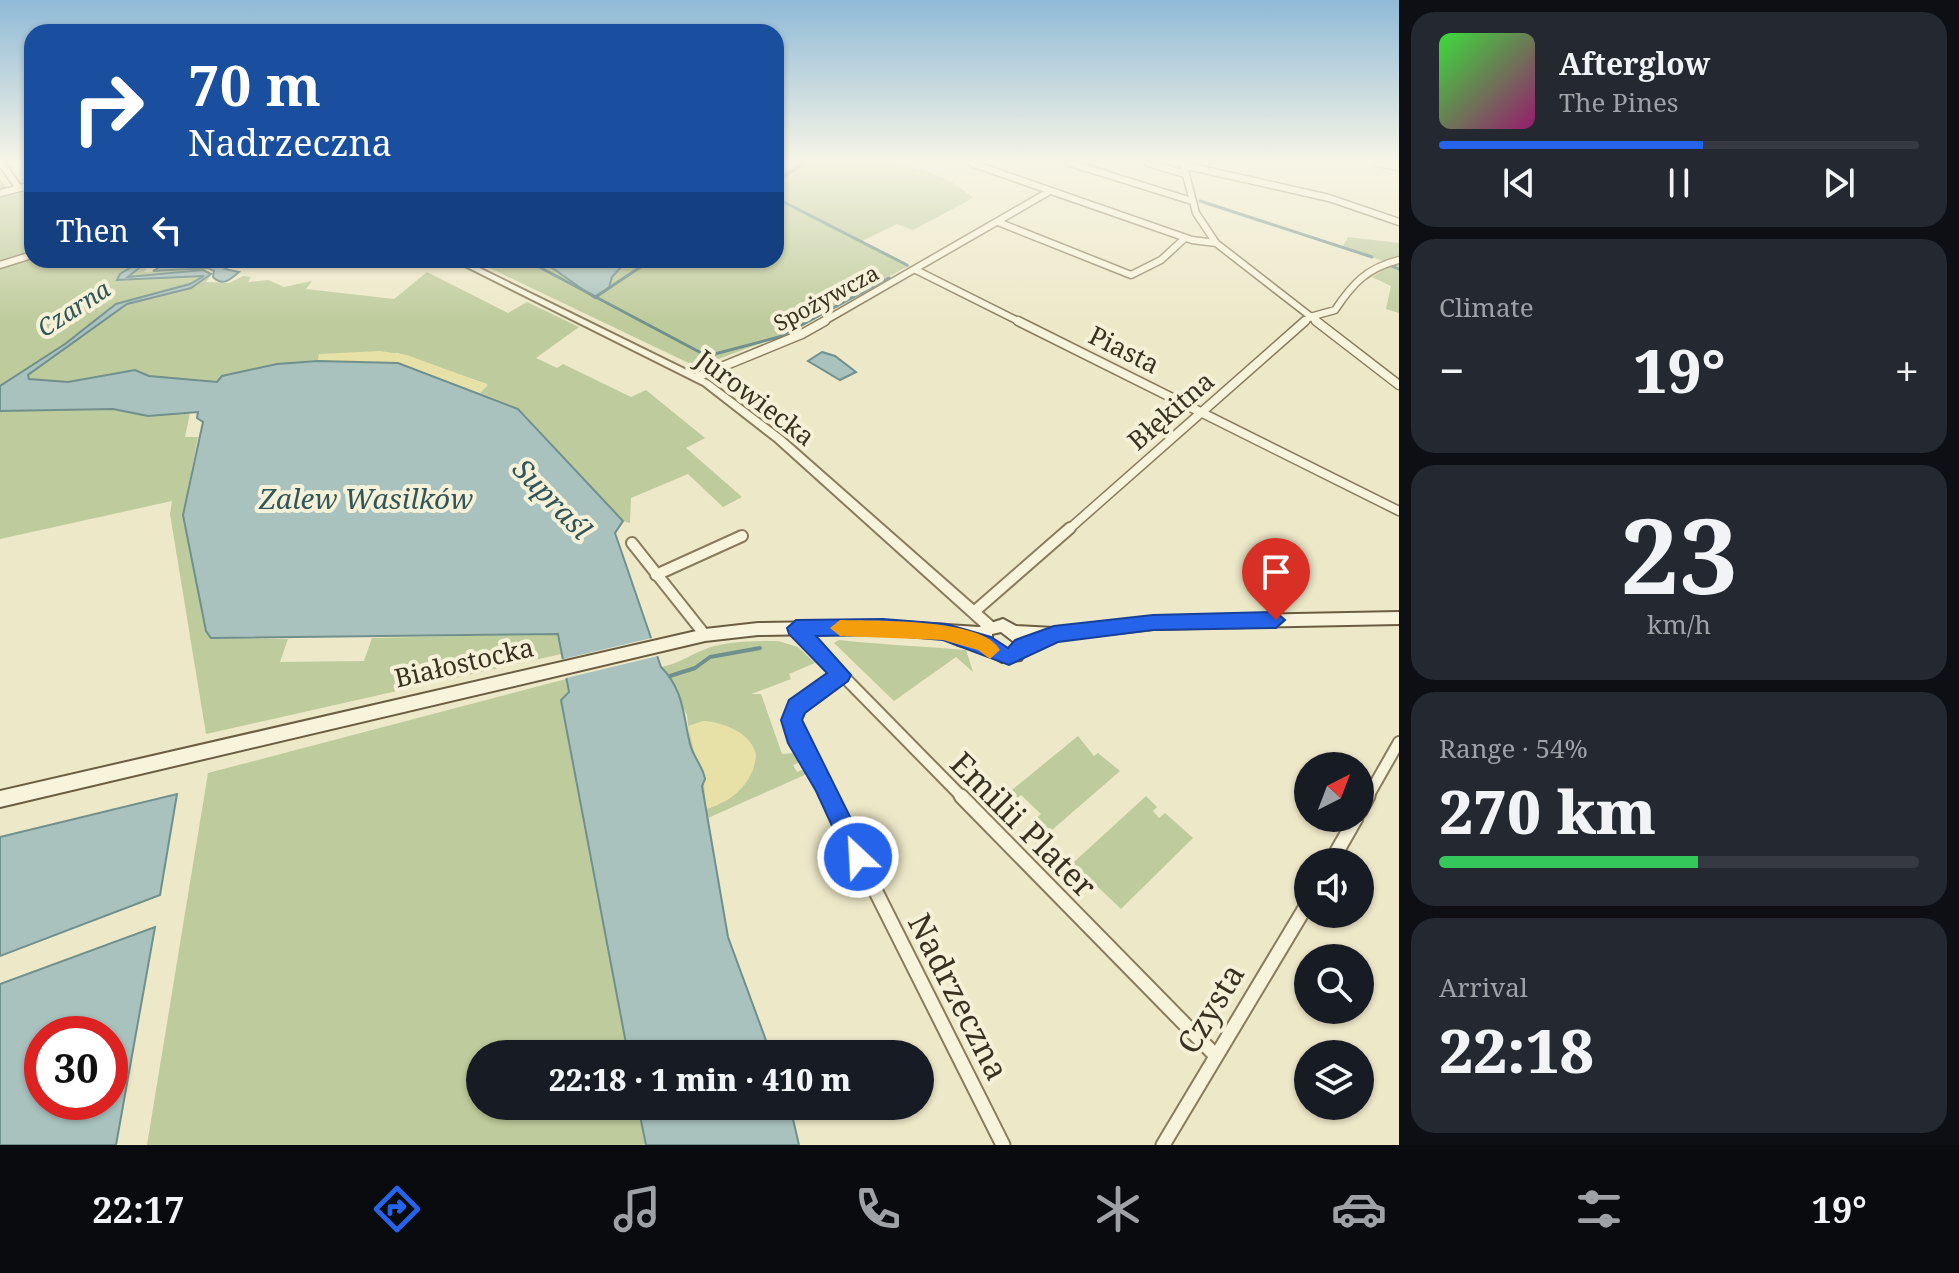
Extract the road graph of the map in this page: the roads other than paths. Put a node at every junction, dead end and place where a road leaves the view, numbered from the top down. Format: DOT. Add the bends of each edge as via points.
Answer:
graph roads {
  1 [pos="1007,216"];
  2 [pos="1123,216"];
  3 [pos="1201,216"];
  4 [pos="998,222"];
  5 [pos="1185,238"];
  6 [pos="1216,243"];
  7 [pos="24,258"];
  8 [pos="1399,260"];
  9 [pos="0,265"];
  10 [pos="473,268"];
  11 [pos="916,270"];
  12 [pos="1310,317"];
  13 [pos="697,377"];
  14 [pos="1399,385"];
  15 [pos="1202,410"];
  16 [pos="1399,511"];
  17 [pos="742,536"];
  18 [pos="632,543"];
  19 [pos="656,575"];
  20 [pos="975,611"];
  21 [pos="1399,618"];
  22 [pos="796,628"];
  23 [pos="985,634"];
  24 [pos="705,635"];
  25 [pos="1020,639"];
  26 [pos="841,675"];
  27 [pos="1399,742"];
  28 [pos="1374,786"];
  29 [pos="0,799"];
  30 [pos="1294,926"];
  31 [pos="1216,1056"];
  32 [pos="1003,1145"];
  33 [pos="1163,1145"];
  1 -- 4 [label="street, Spożywcza"];
  2 -- 5 [label="street"];
  3 -- 6 [label="street"];
  4 -- 5 [label="street" via="1131,275 1161,260"];
  4 -- 11 [label="street, Spożywcza"];
  5 -- 6 [label="street"];
  6 -- 12 [label="street"];
  7 -- 9 [label="street"];
  8 -- 12 [label="street, Błękitna" via="1355,280 1335,310"];
  10 -- 13 [label="street, Jurowiecka"];
  11 -- 13 [label="street, Spożywcza" via="802,334"];
  11 -- 15 [label="street, Piasta"];
  12 -- 14 [label="street"];
  12 -- 15 [label="street, Błękitna"];
  13 -- 20 [label="street, Jurowiecka" via="779,439"];
  15 -- 16 [label="street, Piasta"];
  15 -- 20 [label="street, Błękitna"];
  17 -- 19 [label="street"];
  18 -- 19 [label="street"];
  19 -- 24 [label="street"];
  20 -- 23 [label="street, Jurowiecka"];
  21 -- 25 [label="main road" via="1153,623 1054,634 1043,641"];
  22 -- 23 [label="main road, Białostocka" via="883,627 946,632 958,639"];
  22 -- 24 [label="main road, Białostocka"];
  22 -- 26 [label="street, Emilii Plater"];
  23 -- 25 [label="main road" via="1003,625"];
  23 -- 25 [label="main road" via="1002,656 1016,655"];
  24 -- 29 [label="main road, Białostocka"];
  26 -- 31 [label="street, Emilii Plater"];
  26 -- 32 [label="street, Nadrzeczna" via="797,707 793,727"];
  27 -- 28 [label="street"];
  30 -- 31 [label="street, Czysta"];
  31 -- 33 [label="street, Czysta"];
}
